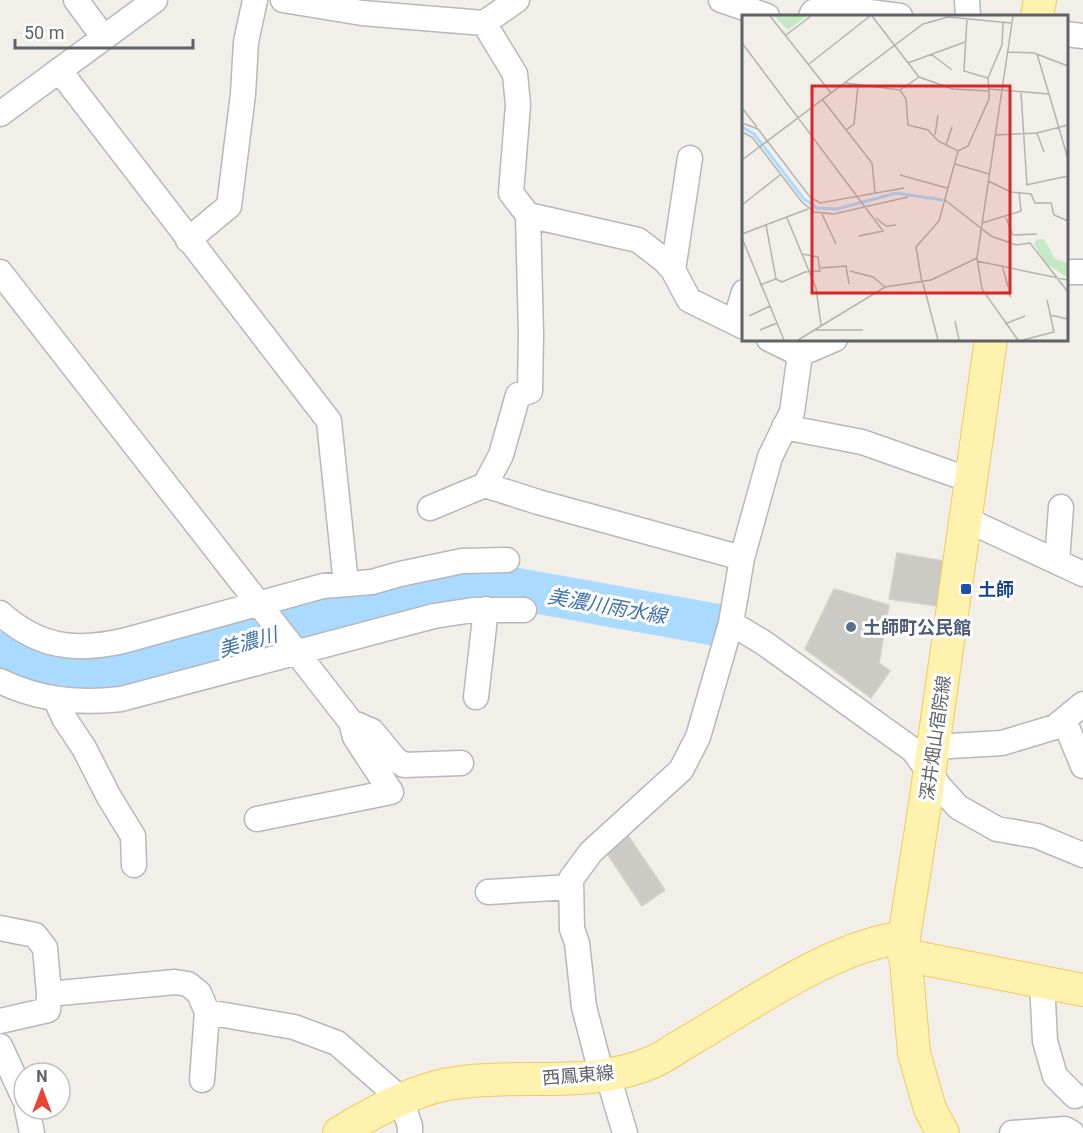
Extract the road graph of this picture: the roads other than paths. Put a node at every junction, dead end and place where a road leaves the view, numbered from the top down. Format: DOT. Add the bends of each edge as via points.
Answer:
graph roads {
  1 [pos="76,0"];
  2 [pos="155,0"];
  3 [pos="255,0"];
  4 [pos="283,0"];
  5 [pos="517,0"];
  6 [pos="721,0"];
  7 [pos="967,0"];
  8 [pos="1040,0"];
  9 [pos="763,15"];
  10 [pos="812,15"];
  11 [pos="892,15"];
  12 [pos="968,15"];
  13 [pos="1037,15"];
  14 [pos="484,23"];
  15 [pos="1068,34"];
  16 [pos="1083,36"];
  17 [pos="104,38"];
  18 [pos="59,70"];
  19 [pos="0,114"];
  20 [pos="690,158"];
  21 [pos="528,215"];
  22 [pos="188,240"];
  23 [pos="673,270"];
  24 [pos="0,272"];
  25 [pos="742,305"];
  26 [pos="739,325"];
  27 [pos="771,340"];
  28 [pos="833,340"];
  29 [pos="991,340"];
  30 [pos="800,354"];
  31 [pos="784,427"];
  32 [pos="970,480"];
  33 [pos="485,484"];
  34 [pos="1061,507"];
  35 [pos="430,508"];
  36 [pos="965,519"];
  37 [pos="742,558"];
  38 [pos="507,560"];
  39 [pos="1057,562"];
  40 [pos="1083,574"];
  41 [pos="346,584"];
  42 [pos="486,609"];
  43 [pos="524,610"];
  44 [pos="0,613"];
  45 [pos="267,613"];
  46 [pos="731,623"];
  47 [pos="293,647"];
  48 [pos="0,681"];
  49 [pos="476,697"];
  50 [pos="56,700"];
  51 [pos="1083,704"];
  52 [pos="1064,720"];
  53 [pos="351,722"];
  54 [pos="931,761"];
  55 [pos="461,763"];
  56 [pos="1083,766"];
  57 [pos="257,819"];
  58 [pos="1083,855"];
  59 [pos="134,865"];
  60 [pos="570,887"];
  61 [pos="488,892"];
  62 [pos="0,928"];
  63 [pos="904,946"];
  64 [pos="1042,981"];
  65 [pos="1083,990"];
  66 [pos="49,994"];
  67 [pos="207,1012"];
  68 [pos="0,1021"];
  69 [pos="0,1046"];
  70 [pos="12,1072"];
  71 [pos="605,1076"];
  72 [pos="202,1080"];
  73 [pos="1075,1096"];
  74 [pos="400,1099"];
  75 [pos="339,1133"];
  76 [pos="410,1133"];
  77 [pos="625,1133"];
  78 [pos="943,1133"];
  79 [pos="1012,1133"];
  80 [pos="1072,1133"];
  1 -- 17 [label="street"];
  2 -- 17 [label="street"];
  3 -- 22 [label="street" via="246,42 229,206"];
  4 -- 14 [label="street" via="362,14"];
  5 -- 14 [label="street"];
  6 -- 9 [label="street"];
  7 -- 12 [label="street"];
  8 -- 13 [label="main road"];
  10 -- 11 [label="street" via="825,6"];
  14 -- 21 [label="street" via="515,74 518,105 511,193"];
  15 -- 16 [label="street"];
  17 -- 18 [label="street"];
  18 -- 19 [label="street"];
  18 -- 22 [label="street"];
  20 -- 23 [label="street"];
  21 -- 23 [label="street" via="638,240"];
  21 -- 33 [label="street" via="531,391 518,395 501,455"];
  22 -- 41 [label="street" via="329,421"];
  23 -- 26 [label="street" via="689,300"];
  24 -- 45 [label="street"];
  25 -- 26 [label="street"];
  27 -- 30 [label="street"];
  28 -- 30 [label="street"];
  29 -- 32 [label="main road, 深井畑山宿院線"];
  30 -- 31 [label="street" via="792,412"];
  31 -- 32 [label="street" via="861,442"];
  31 -- 37 [label="street" via="770,457"];
  32 -- 36 [label="main road, 深井畑山宿院線"];
  33 -- 35 [label="street"];
  33 -- 37 [label="street"];
  34 -- 39 [label="street"];
  36 -- 39 [label="street"];
  36 -- 54 [label="main road, 深井畑山宿院線"];
  37 -- 46 [label="street"];
  38 -- 41 [label="street" via="462,561 372,582"];
  39 -- 40 [label="street"];
  41 -- 45 [label="street" via="323,586"];
  42 -- 43 [label="street"];
  42 -- 47 [label="street" via="464,610"];
  42 -- 49 [label="street"];
  44 -- 45 [label="street" via="31,635 70,647 123,641"];
  45 -- 47 [label="street"];
  46 -- 54 [label="street"];
  46 -- 60 [label="street" via="698,737 687,760 676,776 591,852 573,875"];
  47 -- 50 [label="street" via="122,699"];
  47 -- 53 [label="street"];
  48 -- 50 [label="street"];
  50 -- 59 [label="street" via="133,836"];
  51 -- 52 [label="street"];
  52 -- 54 [label="street" via="1055,727"];
  52 -- 56 [label="street"];
  53 -- 55 [label="street" via="372,731 404,765"];
  53 -- 57 [label="street" via="355,737 391,792"];
  54 -- 58 [label="street" via="958,807 978,820 997,829 1046,839"];
  54 -- 63 [label="main road, 深井畑山宿院線"];
  60 -- 61 [label="street"];
  60 -- 71 [label="street" via="584,1007"];
  62 -- 66 [label="street" via="35,935 45,948"];
  63 -- 64 [label="main road, 西鳳東線"];
  63 -- 71 [label="main road, 西鳳東線" via="888,939 831,960 653,1062"];
  63 -- 78 [label="main road, 深井畑山宿院線" via="914,1053 930,1109"];
  64 -- 65 [label="main road, 西鳳東線"];
  64 -- 73 [label="street" via="1045,1041 1055,1076"];
  66 -- 67 [label="street" via="175,982 188,984 200,993"];
  66 -- 68 [label="street" via="48,1010"];
  67 -- 72 [label="street"];
  67 -- 74 [label="street" via="294,1027 337,1043"];
  69 -- 70 [label="street"];
  71 -- 74 [label="main road, 西鳳東線" via="454,1083"];
  71 -- 77 [label="street"];
  74 -- 75 [label="main road, 西鳳東線"];
  74 -- 76 [label="street"];
  79 -- 80 [label="street" via="1065,1129"];
}
